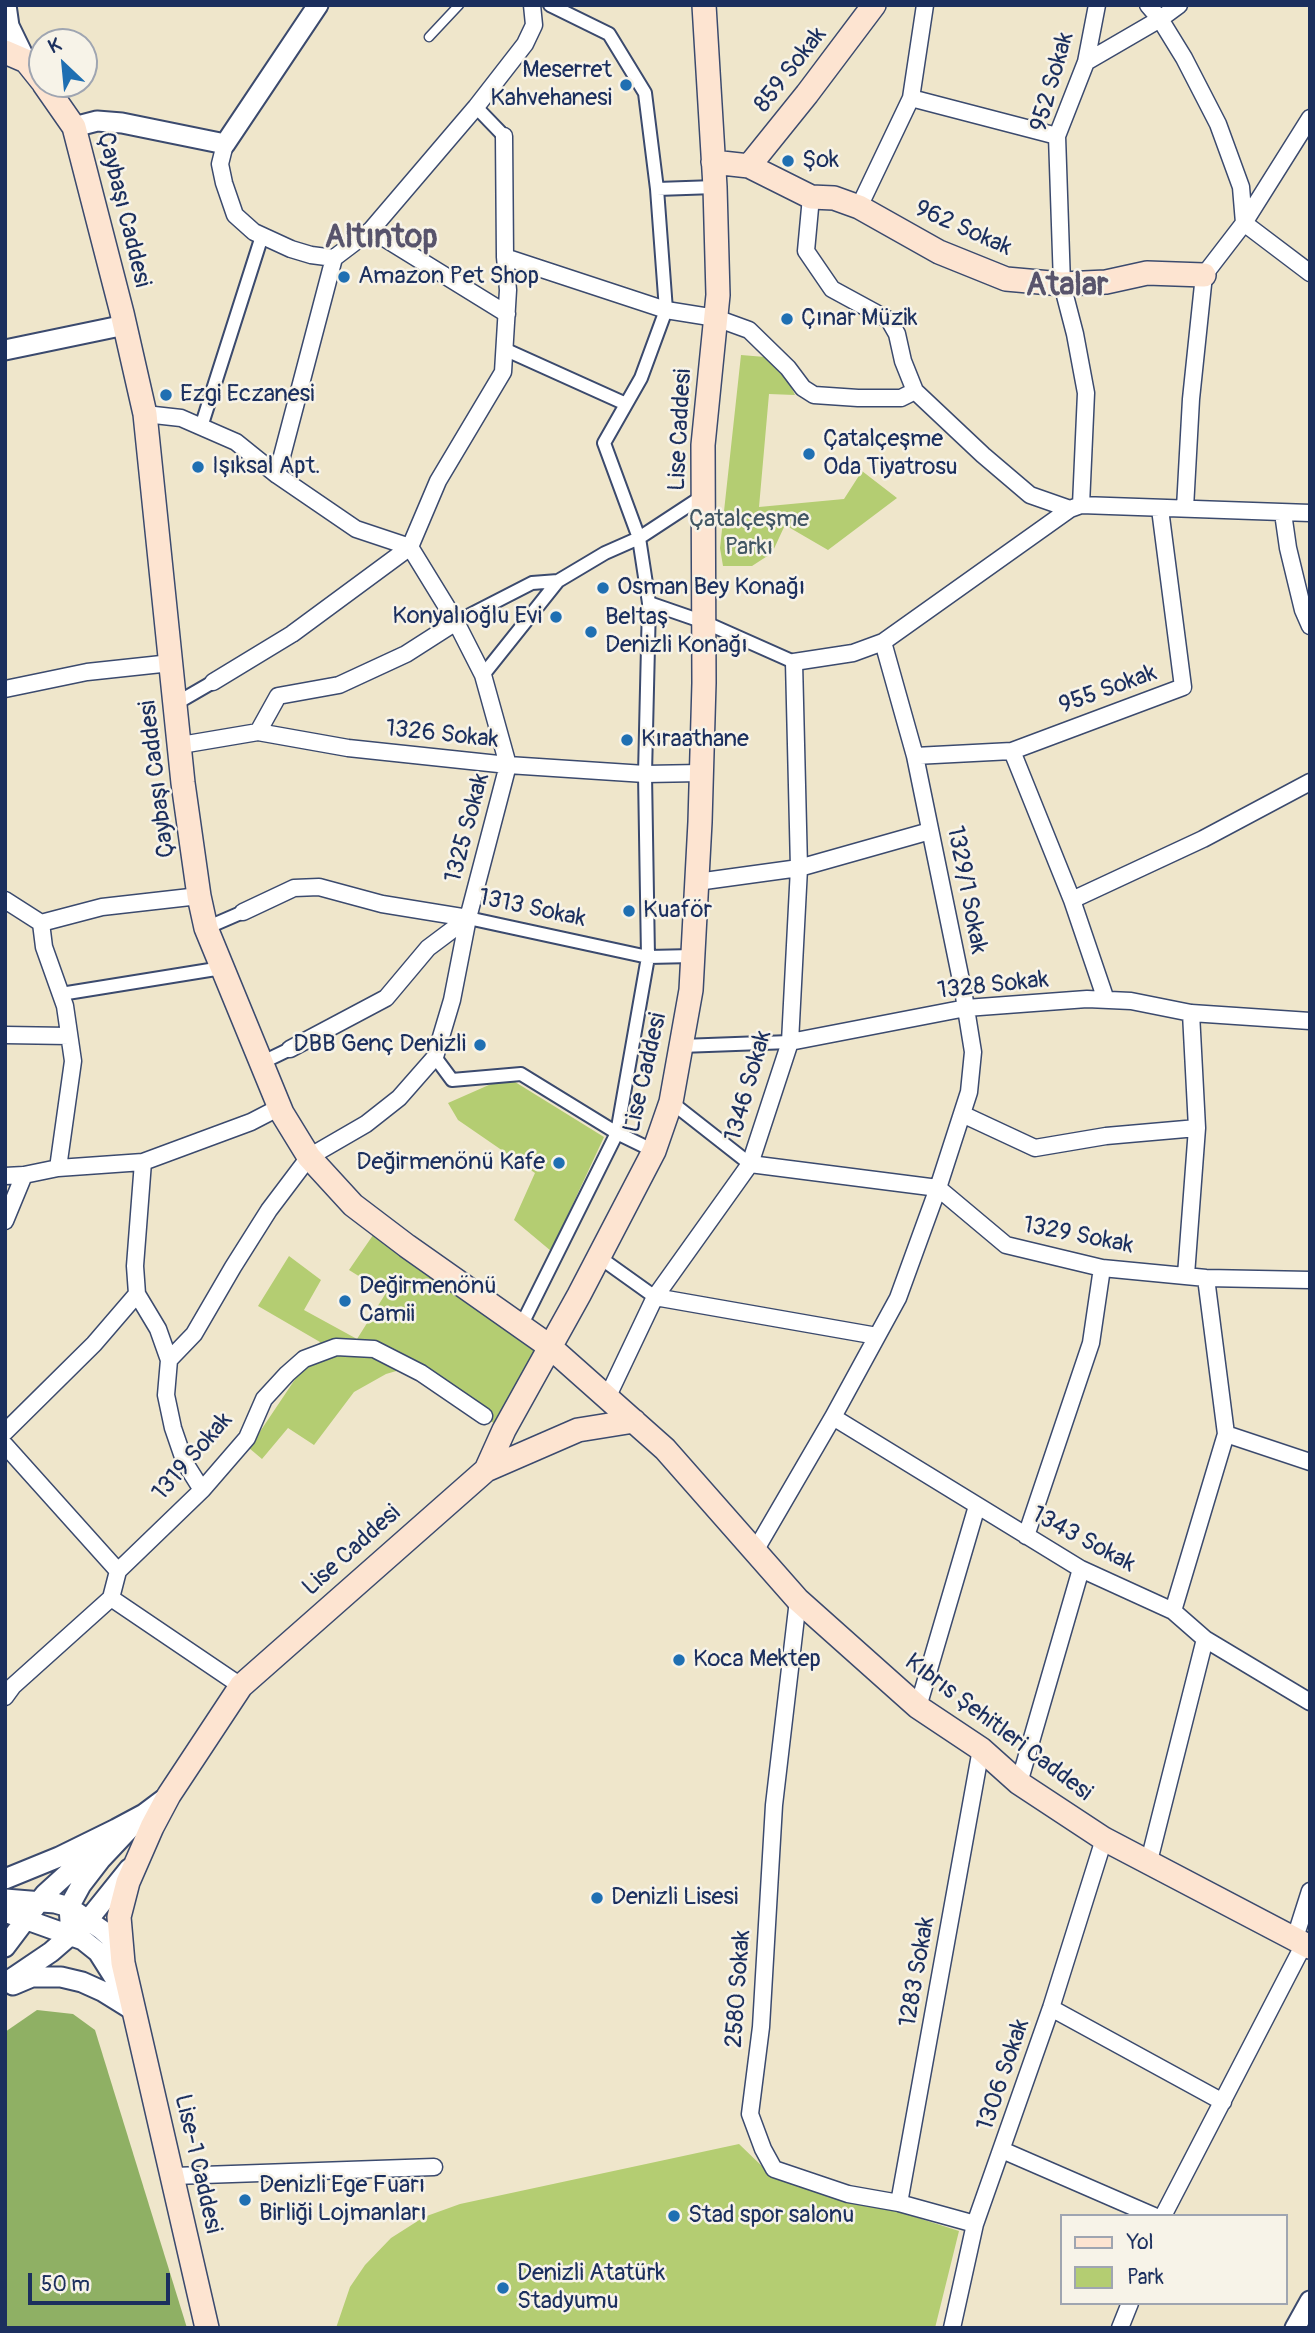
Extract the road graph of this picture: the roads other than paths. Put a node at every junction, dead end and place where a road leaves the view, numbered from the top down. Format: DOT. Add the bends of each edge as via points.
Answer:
graph roads {
  1 [pos="6,5"];
  2 [pos="318,5"];
  3 [pos="459,5"];
  4 [pos="532,5"];
  5 [pos="550,5"];
  6 [pos="704,5"];
  7 [pos="874,5"];
  8 [pos="925,5"];
  9 [pos="1097,5"];
  10 [pos="1148,5"];
  11 [pos="1179,5"];
  12 [pos="1160,19"];
  13 [pos="429,37"];
  14 [pos="15,57"];
  15 [pos="1086,62"];
  16 [pos="28,69"];
  17 [pos="54,98"];
  18 [pos="911,98"];
  19 [pos="476,107"];
  20 [pos="1310,118"];
  21 [pos="74,127"];
  22 [pos="504,136"];
  23 [pos="1057,136"];
  24 [pos="225,144"];
  25 [pos="713,162"];
  26 [pos="749,166"];
  27 [pos="715,187"];
  28 [pos="657,188"];
  29 [pos="811,197"];
  30 [pos="859,207"];
  31 [pos="1244,223"];
  32 [pos="371,230"];
  33 [pos="262,236"];
  34 [pos="505,257"];
  35 [pos="334,258"];
  36 [pos="1310,272"];
  37 [pos="1204,275"];
  38 [pos="1062,284"];
  39 [pos="666,310"];
  40 [pos="507,314"];
  41 [pos="716,318"];
  42 [pos="125,325"];
  43 [pos="5,349"];
  44 [pos="505,349"];
  45 [pos="915,391"];
  46 [pos="626,404"];
  47 [pos="145,414"];
  48 [pos="201,427"];
  49 [pos="277,475"];
  50 [pos="703,496"];
  51 [pos="1076,507"];
  52 [pos="1185,508"];
  53 [pos="1160,509"];
  54 [pos="1283,513"];
  55 [pos="1310,513"];
  56 [pos="639,538"];
  57 [pos="410,547"];
  58 [pos="558,581"];
  59 [pos="649,603"];
  60 [pos="456,621"];
  61 [pos="704,622"];
  62 [pos="1310,626"];
  63 [pos="883,642"];
  64 [pos="794,662"];
  65 [pos="171,663"];
  66 [pos="483,675"];
  67 [pos="213,682"];
  68 [pos="5,689"];
  69 [pos="175,704"];
  70 [pos="258,732"];
  71 [pos="181,745"];
  72 [pos="1012,751"];
  73 [pos="915,756"];
  74 [pos="508,765"];
  75 [pos="701,772"];
  76 [pos="645,774"];
  77 [pos="1310,782"];
  78 [pos="930,831"];
  79 [pos="799,868"];
  80 [pos="697,882"];
  81 [pos="199,897"];
  82 [pos="5,900"];
  83 [pos="1072,900"];
  84 [pos="243,912"];
  85 [pos="468,918"];
  86 [pos="41,923"];
  87 [pos="206,928"];
  88 [pos="693,956"];
  89 [pos="648,957"];
  90 [pos="222,968"];
  91 [pos="61,994"];
  92 [pos="1106,1000"];
  93 [pos="966,1008"];
  94 [pos="1191,1013"];
  95 [pos="1310,1021"];
  96 [pos="5,1035"];
  97 [pos="69,1036"];
  98 [pos="790,1042"];
  99 [pos="681,1046"];
  100 [pos="290,1049"];
  101 [pos="435,1057"];
  102 [pos="261,1063"];
  103 [pos="671,1102"];
  104 [pos="280,1107"];
  105 [pos="962,1114"];
  106 [pos="1197,1128"];
  107 [pos="617,1133"];
  108 [pos="654,1151"];
  109 [pos="309,1157"];
  110 [pos="143,1162"];
  111 [pos="750,1164"];
  112 [pos="58,1168"];
  113 [pos="24,1175"];
  114 [pos="5,1176"];
  115 [pos="938,1188"];
  116 [pos="5,1221"];
  117 [pos="599,1257"];
  118 [pos="1102,1268"];
  119 [pos="1186,1275"];
  120 [pos="1206,1278"];
  121 [pos="1310,1280"];
  122 [pos="137,1294"];
  123 [pos="655,1297"];
  124 [pos="521,1326"];
  125 [pos="877,1336"];
  126 [pos="549,1346"];
  127 [pos="169,1360"];
  128 [pos="607,1398"];
  129 [pos="484,1416"];
  130 [pos="834,1417"];
  131 [pos="634,1421"];
  132 [pos="5,1432"];
  133 [pos="1226,1434"];
  134 [pos="5,1445"];
  135 [pos="1310,1462"];
  136 [pos="486,1470"];
  137 [pos="202,1490"];
  138 [pos="977,1506"];
  139 [pos="1026,1535"];
  140 [pos="755,1551"];
  141 [pos="1081,1569"];
  142 [pos="118,1571"];
  143 [pos="111,1598"];
  144 [pos="798,1600"];
  145 [pos="1173,1611"];
  146 [pos="1205,1639"];
  147 [pos="241,1686"];
  148 [pos="8,1688"];
  149 [pos="1310,1702"];
  150 [pos="918,1707"];
  151 [pos="982,1749"];
  152 [pos="1019,1783"];
  153 [pos="169,1795"];
  154 [pos="144,1814"];
  155 [pos="116,1829"];
  156 [pos="1104,1839"];
  157 [pos="140,1854"];
  158 [pos="1149,1861"];
  159 [pos="5,1879"];
  160 [pos="1310,1891"];
  161 [pos="5,1899"];
  162 [pos="39,1901"];
  163 [pos="69,1907"];
  164 [pos="5,1912"];
  165 [pos="25,1919"];
  166 [pos="83,1928"];
  167 [pos="1303,1943"];
  168 [pos="5,1947"];
  169 [pos="123,1963"];
  170 [pos="5,1985"];
  171 [pos="1051,2008"];
  172 [pos="135,2012"];
  173 [pos="1223,2102"];
  174 [pos="1002,2150"];
  175 [pos="434,2166"];
  176 [pos="174,2176"];
  177 [pos="899,2203"];
  178 [pos="1149,2214"];
  179 [pos="1164,2214"];
  180 [pos="975,2224"];
  181 [pos="1310,2301"];
  182 [pos="1129,2305"];
  183 [pos="207,2327"];
  184 [pos="952,2328"];
  185 [pos="1120,2328"];
  186 [pos="1295,2328"];
  1 -- 14 [label="street, Çaybaşı Caddesi"];
  2 -- 24 [label="street"];
  3 -- 13 [label="lane"];
  4 -- 19 [label="street" via="534,25 525,44"];
  5 -- 28 [label="street" via="609,34 645,93"];
  6 -- 25 [label="main road, Lise Caddesi"];
  7 -- 26 [label="main road, 859 Sokak"];
  8 -- 18 [label="street"];
  9 -- 15 [label="street, 952 Sokak"];
  10 -- 12 [label="street"];
  11 -- 12 [label="street"];
  12 -- 15 [label="street"];
  12 -- 31 [label="street" via="1218,124 1241,187"];
  14 -- 16 [label="main road, Çaybaşı Caddesi"];
  15 -- 23 [label="street, 952 Sokak"];
  17 -- 21 [label="main road, Çaybaşı Caddesi"];
  18 -- 23 [label="street"];
  18 -- 30 [label="street"];
  19 -- 22 [label="street"];
  19 -- 32 [label="street"];
  20 -- 31 [label="street"];
  21 -- 24 [label="street" via="97,121 122,122"];
  21 -- 42 [label="main road, Çaybaşı Caddesi"];
  22 -- 34 [label="street"];
  23 -- 38 [label="street, 952 Sokak"];
  24 -- 33 [label="street" via="220,164 235,215"];
  25 -- 26 [label="main road, 962 Sokak"];
  25 -- 27 [label="main road, Lise Caddesi"];
  26 -- 29 [label="main road, 962 Sokak"];
  27 -- 28 [label="street"];
  27 -- 41 [label="main road, Lise Caddesi"];
  28 -- 39 [label="street"];
  29 -- 30 [label="main road, 962 Sokak" via="834,198"];
  29 -- 45 [label="street" via="806,251 832,289 890,320"];
  30 -- 38 [label="main road, 962 Sokak" via="939,252 1006,279"];
  31 -- 36 [label="street"];
  31 -- 37 [label="street"];
  32 -- 35 [label="street"];
  32 -- 40 [label="street"];
  33 -- 35 [label="street" via="311,255"];
  33 -- 48 [label="street"];
  34 -- 39 [label="street"];
  34 -- 40 [label="street"];
  35 -- 49 [label="street"];
  37 -- 38 [label="main road, 962 Sokak" via="1147,273 1106,282"];
  37 -- 52 [label="street"];
  38 -- 51 [label="street, 952 Sokak" via="1086,393"];
  39 -- 41 [label="street"];
  39 -- 46 [label="street" via="641,378"];
  40 -- 44 [label="street"];
  41 -- 45 [label="street" via="749,330 814,395 901,398"];
  41 -- 50 [label="main road, Lise Caddesi" via="703,445"];
  42 -- 43 [label="street"];
  42 -- 47 [label="main road, Çaybaşı Caddesi"];
  44 -- 46 [label="street"];
  44 -- 57 [label="street" via="503,372 438,481"];
  45 -- 51 [label="street" via="1030,495"];
  46 -- 56 [label="street" via="604,443"];
  47 -- 48 [label="street" via="181,418"];
  47 -- 65 [label="main road, Çaybaşı Caddesi"];
  48 -- 49 [label="street" via="236,442"];
  49 -- 57 [label="street" via="356,529"];
  50 -- 56 [label="street"];
  50 -- 61 [label="main road, Lise Caddesi"];
  51 -- 53 [label="street"];
  51 -- 63 [label="street"];
  52 -- 53 [label="street"];
  52 -- 54 [label="street"];
  53 -- 72 [label="street, 955 Sokak" via="1183,687"];
  54 -- 55 [label="street"];
  54 -- 62 [label="street"];
  56 -- 58 [label="street"];
  56 -- 59 [label="street"];
  57 -- 60 [label="street, 1325 Sokak"];
  57 -- 67 [label="street" via="292,634"];
  58 -- 60 [label="street" via="532,583"];
  58 -- 66 [label="street"];
  59 -- 61 [label="street"];
  59 -- 76 [label="street"];
  60 -- 66 [label="street, 1325 Sokak"];
  60 -- 70 [label="street" via="406,654 339,685 278,696"];
  61 -- 64 [label="street"];
  61 -- 75 [label="main road, Lise Caddesi"];
  63 -- 64 [label="street" via="853,653"];
  63 -- 73 [label="street, 1329/1 Sokak"];
  64 -- 79 [label="street, 1346 Sokak"];
  65 -- 68 [label="street" via="87,672"];
  65 -- 69 [label="main road, Çaybaşı Caddesi"];
  66 -- 74 [label="street, 1325 Sokak"];
  67 -- 69 [label="street"];
  69 -- 71 [label="main road, Çaybaşı Caddesi"];
  70 -- 71 [label="street, 1326 Sokak"];
  70 -- 74 [label="street, 1326 Sokak" via="348,748"];
  71 -- 81 [label="main road, Çaybaşı Caddesi"];
  72 -- 73 [label="street, 955 Sokak"];
  72 -- 83 [label="street"];
  73 -- 78 [label="street, 1329/1 Sokak"];
  74 -- 76 [label="street, 1326 Sokak"];
  74 -- 85 [label="street, 1325 Sokak"];
  75 -- 76 [label="street, 1326 Sokak"];
  75 -- 80 [label="main road, Lise Caddesi"];
  76 -- 89 [label="street"];
  77 -- 83 [label="street" via="1203,839"];
  78 -- 79 [label="street"];
  78 -- 93 [label="street, 1329/1 Sokak"];
  79 -- 80 [label="street"];
  79 -- 98 [label="street, 1346 Sokak"];
  80 -- 88 [label="main road, Lise Caddesi"];
  81 -- 86 [label="street" via="102,907"];
  81 -- 87 [label="main road, Çaybaşı Caddesi"];
  82 -- 86 [label="street"];
  83 -- 92 [label="street"];
  84 -- 85 [label="street, 1313 Sokak" via="294,888 319,887 382,904"];
  84 -- 87 [label="street"];
  85 -- 89 [label="street, 1313 Sokak"];
  85 -- 100 [label="street, 1325 Sokak" via="428,948 386,998"];
  85 -- 101 [label="street"];
  86 -- 91 [label="street" via="44,947"];
  87 -- 90 [label="main road, Çaybaşı Caddesi"];
  88 -- 89 [label="street, 1313 Sokak"];
  88 -- 99 [label="main road, Lise Caddesi"];
  89 -- 107 [label="street"];
  90 -- 91 [label="street"];
  90 -- 102 [label="main road, Çaybaşı Caddesi"];
  91 -- 97 [label="street"];
  92 -- 93 [label="street, 1328 Sokak"];
  92 -- 94 [label="street, 1328 Sokak"];
  93 -- 98 [label="street, 1328 Sokak"];
  93 -- 105 [label="street, 1329/1 Sokak" via="973,1052"];
  94 -- 95 [label="street, 1328 Sokak"];
  94 -- 106 [label="street"];
  96 -- 97 [label="street"];
  97 -- 112 [label="street" via="73,1060"];
  98 -- 99 [label="street, 1328 Sokak"];
  98 -- 111 [label="street, 1346 Sokak"];
  99 -- 103 [label="main road, Lise Caddesi"];
  100 -- 102 [label="street"];
  101 -- 107 [label="street" via="452,1080 521,1074"];
  101 -- 109 [label="street" via="400,1098"];
  102 -- 104 [label="main road, Çaybaşı Caddesi"];
  103 -- 108 [label="main road, Lise Caddesi"];
  103 -- 111 [label="street"];
  104 -- 109 [label="main road, Çaybaşı Caddesi"];
  104 -- 110 [label="street"];
  105 -- 106 [label="street" via="1035,1148"];
  105 -- 115 [label="street, 1329/1 Sokak"];
  106 -- 119 [label="street"];
  107 -- 108 [label="street"];
  107 -- 124 [label="street"];
  108 -- 117 [label="main road, Lise Caddesi"];
  109 -- 124 [label="main road, Çaybaşı Caddesi" via="353,1205"];
  109 -- 127 [label="street" via="255,1233 194,1334"];
  110 -- 112 [label="street"];
  110 -- 122 [label="street"];
  111 -- 115 [label="street"];
  111 -- 123 [label="street, 1346 Sokak"];
  112 -- 113 [label="street"];
  113 -- 114 [label="street"];
  113 -- 116 [label="street"];
  115 -- 118 [label="street, 1329 Sokak" via="1006,1245"];
  115 -- 125 [label="street, 1329/1 Sokak" via="898,1298"];
  117 -- 123 [label="street"];
  117 -- 126 [label="main road, Lise Caddesi"];
  118 -- 119 [label="street, 1329 Sokak"];
  118 -- 139 [label="street" via="1091,1343"];
  119 -- 120 [label="street, 1329 Sokak"];
  120 -- 121 [label="street, 1329 Sokak"];
  120 -- 133 [label="street"];
  122 -- 127 [label="street" via="158,1329"];
  122 -- 132 [label="street"];
  123 -- 125 [label="street"];
  123 -- 128 [label="street, 1346 Sokak"];
  124 -- 126 [label="main road, Çaybaşı Caddesi"];
  125 -- 130 [label="street, 1329/1 Sokak"];
  126 -- 128 [label="main road, Kıbrıs Şehitleri Caddesi"];
  126 -- 136 [label="main road, Lise Caddesi"];
  127 -- 137 [label="street" via="166,1395 173,1428 185,1463"];
  128 -- 131 [label="main road, Kıbrıs Şehitleri Caddesi"];
  129 -- 137 [label="street, 1319 Sokak" via="421,1373 374,1349 336,1347 304,1359 286,1374 264,1399 247,1438"];
  130 -- 138 [label="street, 1343 Sokak"];
  130 -- 140 [label="street, 1329/1 Sokak"];
  131 -- 136 [label="main road" via="578,1430"];
  131 -- 140 [label="main road, Kıbrıs Şehitleri Caddesi" via="666,1450"];
  133 -- 135 [label="street"];
  133 -- 145 [label="street"];
  134 -- 142 [label="street"];
  136 -- 147 [label="main road, Lise Caddesi"];
  137 -- 142 [label="street, 1319 Sokak"];
  138 -- 139 [label="street, 1343 Sokak"];
  138 -- 150 [label="street"];
  139 -- 141 [label="street, 1343 Sokak"];
  140 -- 144 [label="main road, Kıbrıs Şehitleri Caddesi"];
  141 -- 145 [label="street, 1343 Sokak"];
  141 -- 152 [label="street"];
  142 -- 143 [label="street"];
  143 -- 147 [label="street"];
  143 -- 148 [label="street"];
  144 -- 150 [label="main road, Kıbrıs Şehitleri Caddesi"];
  144 -- 177 [label="street, 2580 Sokak" via="774,1805 761,2027 750,2115 774,2169 848,2193"];
  145 -- 146 [label="street, 1343 Sokak"];
  146 -- 149 [label="street, 1343 Sokak"];
  146 -- 158 [label="street"];
  147 -- 153 [label="main road, Lise Caddesi"];
  150 -- 151 [label="main road, Kıbrıs Şehitleri Caddesi"];
  151 -- 152 [label="main road, Kıbrıs Şehitleri Caddesi"];
  151 -- 177 [label="street, 1283 Sokak"];
  152 -- 156 [label="main road, Kıbrıs Şehitleri Caddesi"];
  153 -- 154 [label="street"];
  153 -- 157 [label="main road, Lise Caddesi"];
  154 -- 155 [label="street"];
  154 -- 163 [label="street" via="101,1859"];
  155 -- 159 [label="street"];
  155 -- 162 [label="street"];
  156 -- 158 [label="main road, Kıbrıs Şehitleri Caddesi"];
  156 -- 171 [label="street, 1306 Sokak"];
  157 -- 166 [label="street"];
  157 -- 169 [label="main road, Lise Caddesi" via="119,1917"];
  158 -- 167 [label="main road, Kıbrıs Şehitleri Caddesi"];
  160 -- 167 [label="street"];
  161 -- 162 [label="street"];
  162 -- 163 [label="street"];
  162 -- 165 [label="street"];
  163 -- 166 [label="street" via="70,1921"];
  164 -- 165 [label="street"];
  165 -- 166 [label="street"];
  165 -- 168 [label="street"];
  166 -- 169 [label="street" via="110,1937"];
  166 -- 170 [label="street"];
  166 -- 172 [label="street"];
  167 -- 173 [label="street"];
  169 -- 172 [label="main road, Lise Caddesi"];
  170 -- 172 [label="street" via="32,1977 61,1977 102,1991"];
  171 -- 173 [label="street"];
  171 -- 174 [label="street, 1306 Sokak"];
  172 -- 176 [label="main road, Lise-1 Caddesi"];
  173 -- 179 [label="street"];
  174 -- 178 [label="street"];
  174 -- 180 [label="street, 1306 Sokak"];
  175 -- 176 [label="street"];
  176 -- 183 [label="main road, Lise-1 Caddesi"];
  177 -- 180 [label="street, 2580 Sokak"];
  180 -- 184 [label="street, 1306 Sokak"];
  181 -- 186 [label="street"];
  182 -- 185 [label="street"];
}
